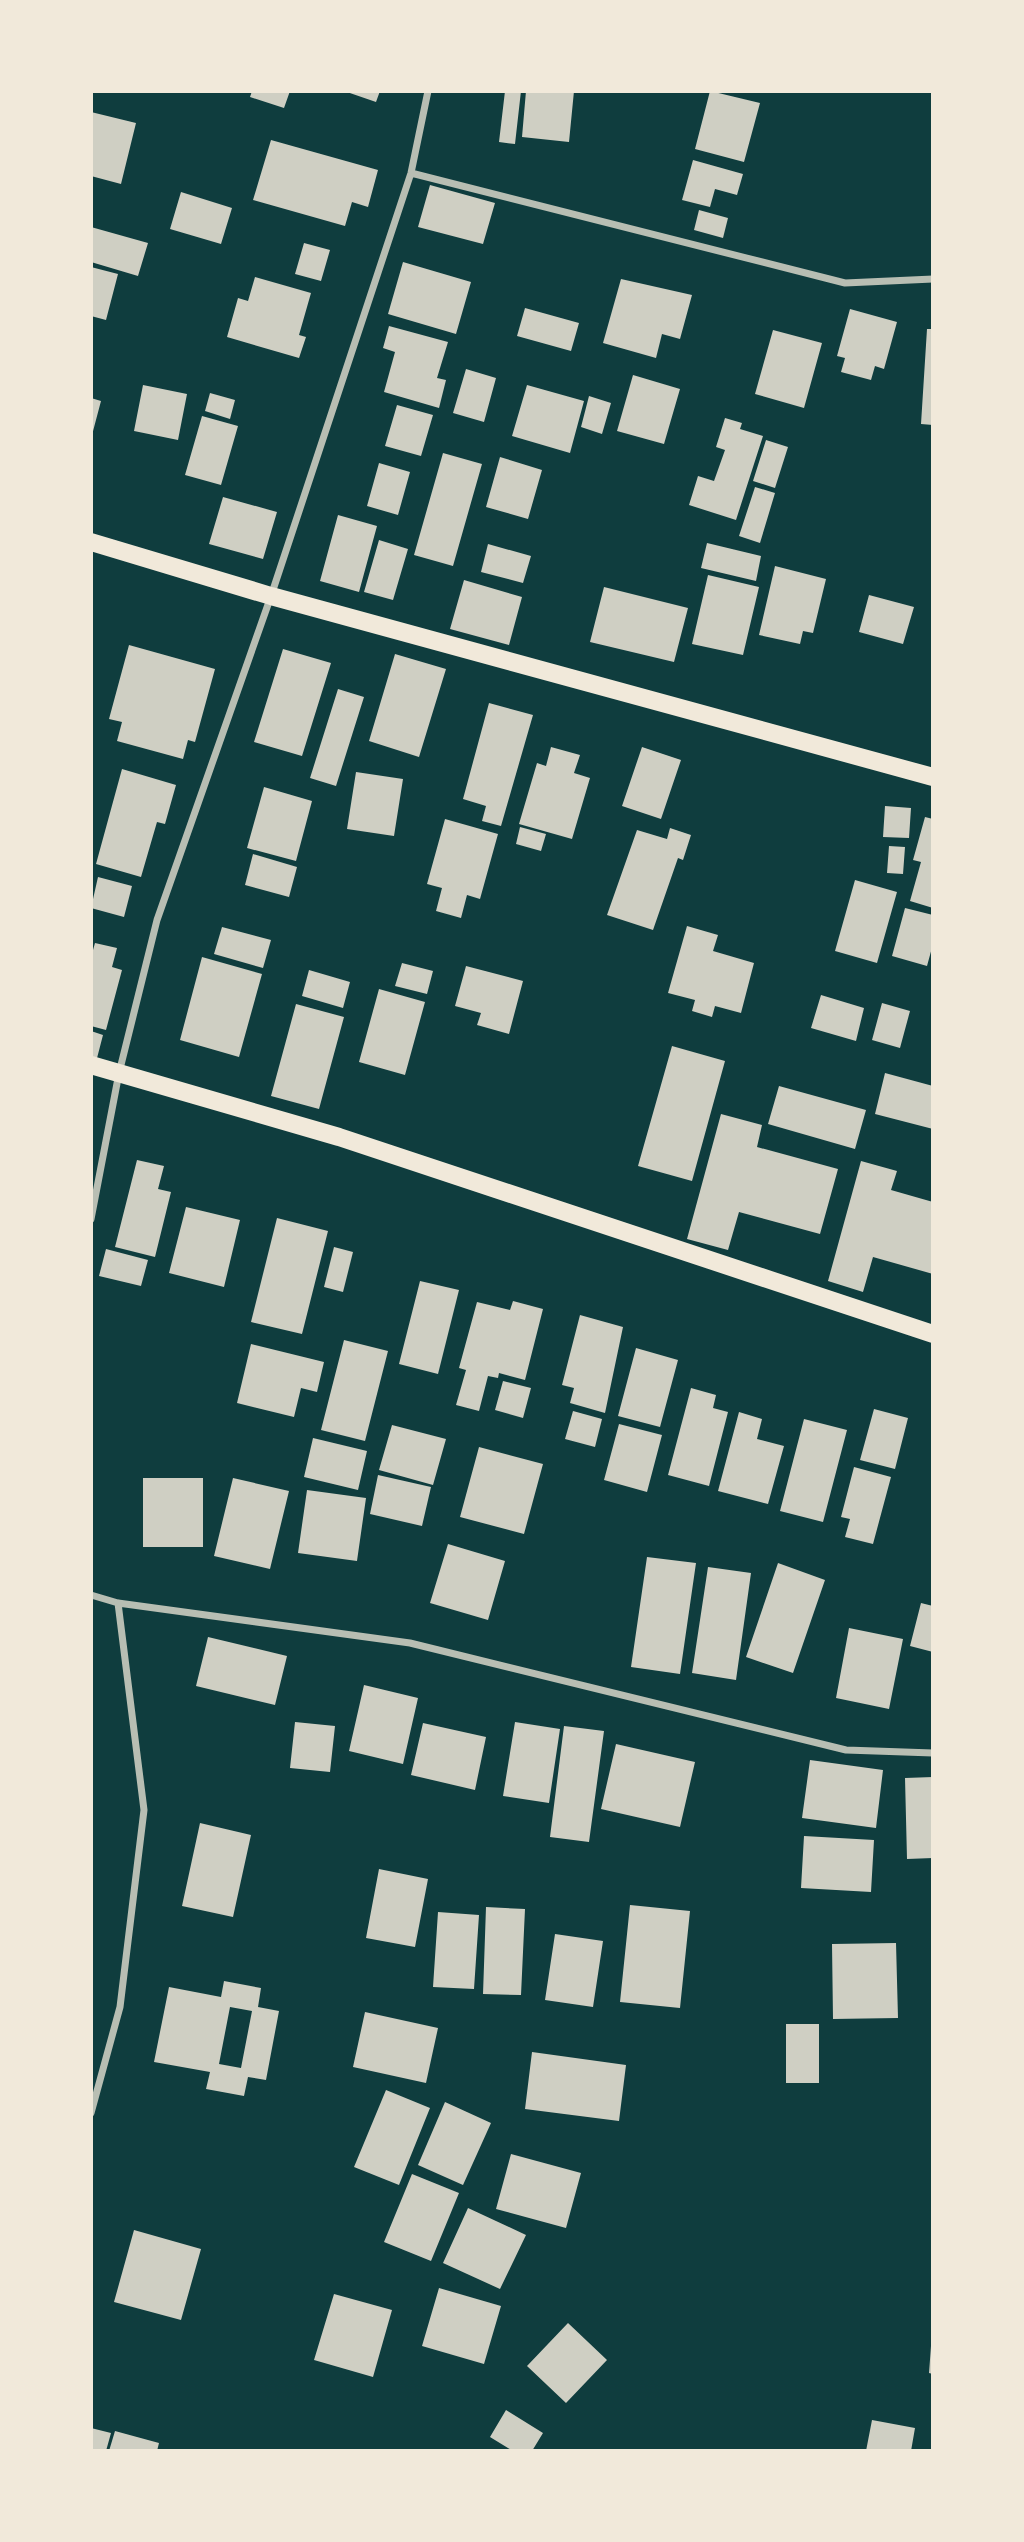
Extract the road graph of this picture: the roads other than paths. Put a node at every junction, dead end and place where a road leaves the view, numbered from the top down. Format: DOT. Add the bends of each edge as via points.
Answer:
graph roads {
  1 [pos="428,91"];
  2 [pos="411,173"];
  3 [pos="933,279"];
  4 [pos="91,542"];
  5 [pos="271,596"];
  6 [pos="933,777"];
  7 [pos="91,1065"];
  8 [pos="119,1073"];
  9 [pos="91,1219"];
  10 [pos="933,1334"];
  11 [pos="91,1595"];
  12 [pos="118,1603"];
  13 [pos="933,1754"];
  14 [pos="91,2113"];
  1 -- 2 [label="street"];
  2 -- 3 [label="street" via="845,282"];
  2 -- 5 [label="street"];
  4 -- 5 [label="main road"];
  5 -- 6 [label="main road"];
  5 -- 8 [label="street" via="158,919"];
  7 -- 8 [label="main road"];
  8 -- 9 [label="street"];
  8 -- 10 [label="main road" via="340,1137"];
  11 -- 12 [label="street"];
  12 -- 13 [label="street" via="410,1643 846,1750"];
  12 -- 14 [label="street" via="144,1810 120,2007"];
}
